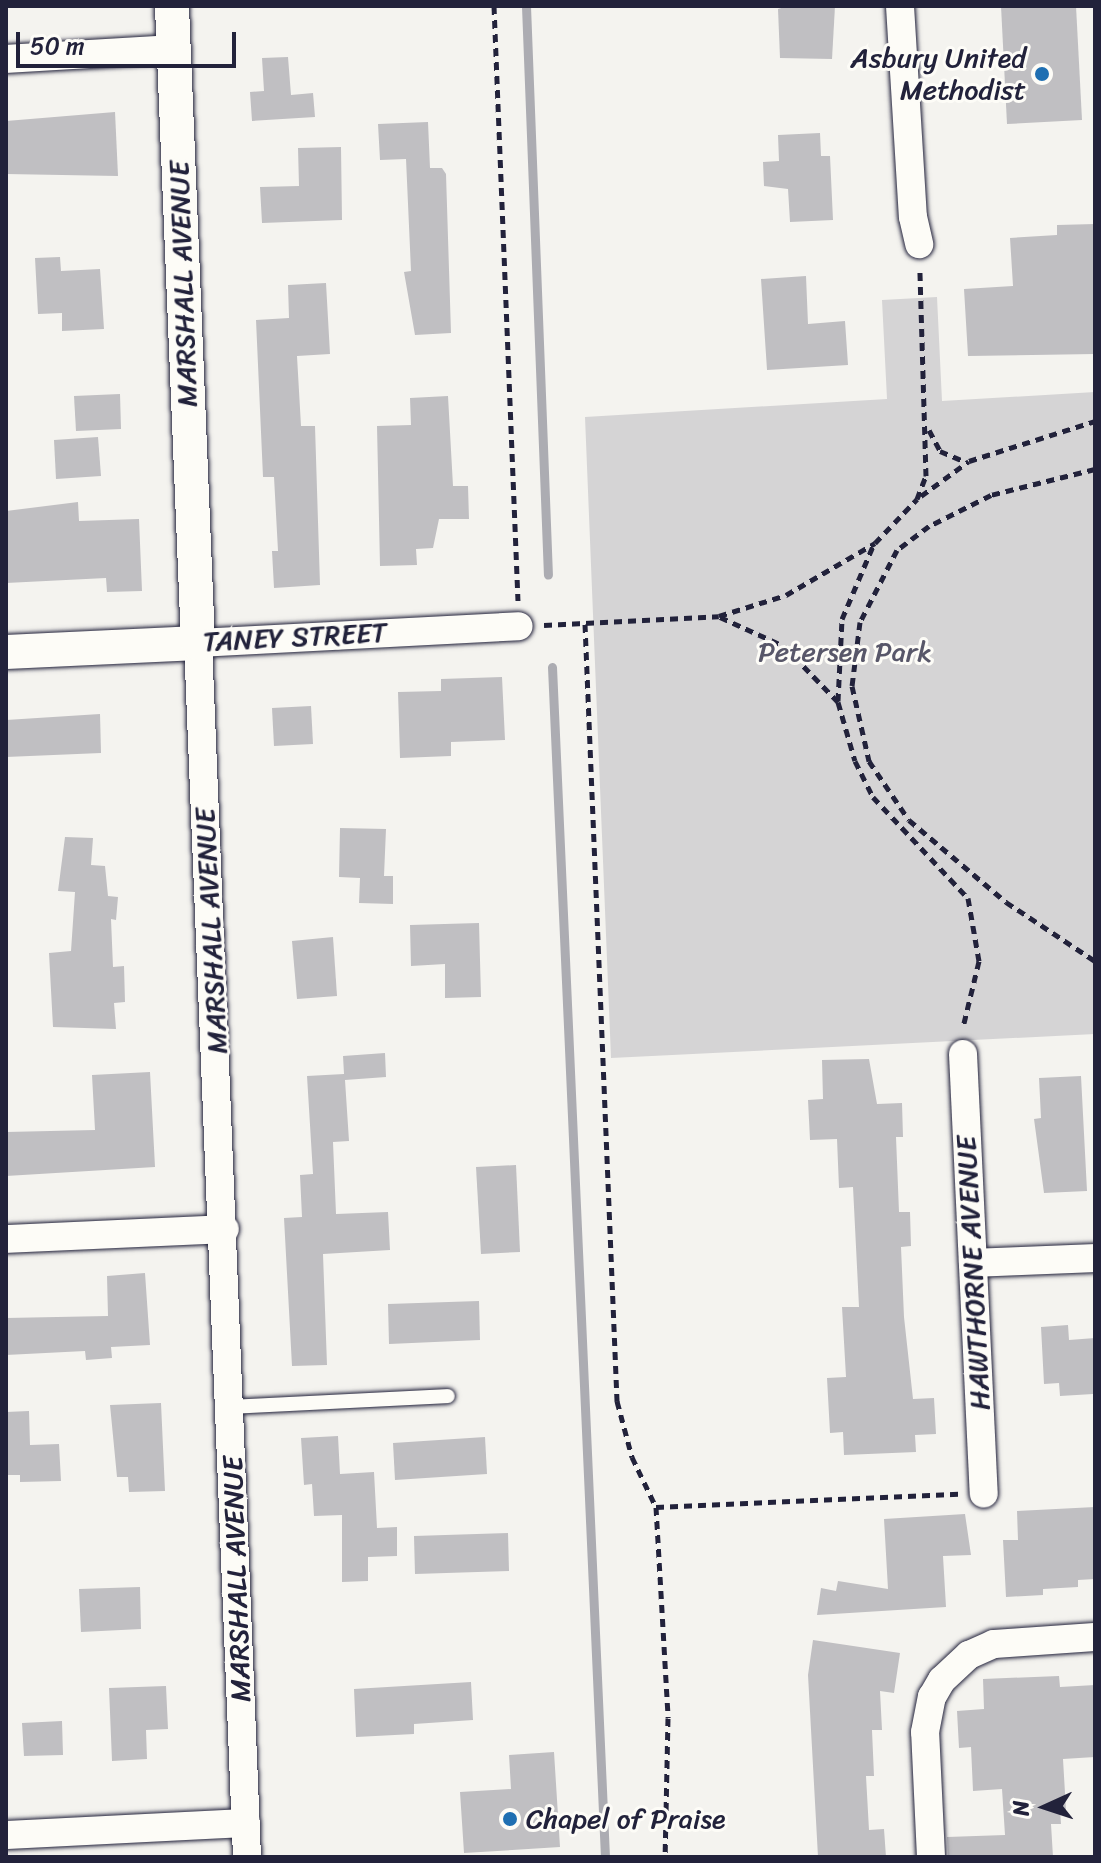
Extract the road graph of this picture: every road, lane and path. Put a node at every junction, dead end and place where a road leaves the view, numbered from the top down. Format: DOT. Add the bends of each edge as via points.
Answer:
graph roads {
  1 [pos="172,6"];
  2 [pos="494,6"];
  3 [pos="900,6"];
  4 [pos="173,49"];
  5 [pos="6,59"];
  6 [pos="919,244"];
  7 [pos="1095,421"];
  8 [pos="926,422"];
  9 [pos="969,461"];
  10 [pos="1095,469"];
  11 [pos="917,499"];
  12 [pos="875,543"];
  13 [pos="719,616"];
  14 [pos="585,624"];
  15 [pos="519,626"];
  16 [pos="198,643"];
  17 [pos="6,652"];
  18 [pos="838,702"];
  19 [pos="1095,961"];
  20 [pos="963,1054"];
  21 [pos="225,1229"];
  22 [pos="6,1239"];
  23 [pos="1095,1258"];
  24 [pos="973,1263"];
  25 [pos="448,1396"];
  26 [pos="231,1407"];
  27 [pos="984,1493"];
  28 [pos="656,1507"];
  29 [pos="1095,1637"];
  30 [pos="246,1823"];
  31 [pos="6,1835"];
  32 [pos="247,1857"];
  33 [pos="665,1857"];
  34 [pos="931,1857"];
  1 -- 4 [label="street, MARSHALL AVENUE"];
  2 -- 15 [label="path"];
  3 -- 6 [label="street"];
  4 -- 5 [label="street"];
  4 -- 16 [label="street, MARSHALL AVENUE"];
  6 -- 8 [label="path"];
  7 -- 9 [label="path"];
  8 -- 9 [label="path" via="940,451"];
  8 -- 11 [label="path" via="928,463"];
  9 -- 11 [label="path"];
  10 -- 19 [label="path" via="991,495 929,526 897,550 860,622 852,686 869,761 899,810 1006,902"];
  11 -- 12 [label="path"];
  12 -- 13 [label="path" via="795,592"];
  12 -- 18 [label="path" via="842,619"];
  13 -- 14 [label="path"];
  13 -- 18 [label="path" via="784,646"];
  14 -- 15 [label="path"];
  14 -- 28 [label="path" via="617,1401 632,1457"];
  15 -- 16 [label="street, TANEY STREET"];
  16 -- 17 [label="street, TANEY STREET"];
  16 -- 21 [label="street, MARSHALL AVENUE"];
  18 -- 20 [label="path" via="855,761 884,814 968,898 979,961 963,1029"];
  20 -- 24 [label="street, HAWTHORNE AVENUE"];
  21 -- 22 [label="street"];
  21 -- 26 [label="street, MARSHALL AVENUE"];
  23 -- 24 [label="street"];
  24 -- 27 [label="street, HAWTHORNE AVENUE"];
  25 -- 26 [label="lane"];
  26 -- 30 [label="street, MARSHALL AVENUE"];
  27 -- 28 [label="path"];
  28 -- 33 [label="path" via="668,1718"];
  29 -- 34 [label="street" via="994,1644 969,1655 942,1680 925,1732"];
  30 -- 31 [label="street"];
  30 -- 32 [label="street, MARSHALL AVENUE"];
}
